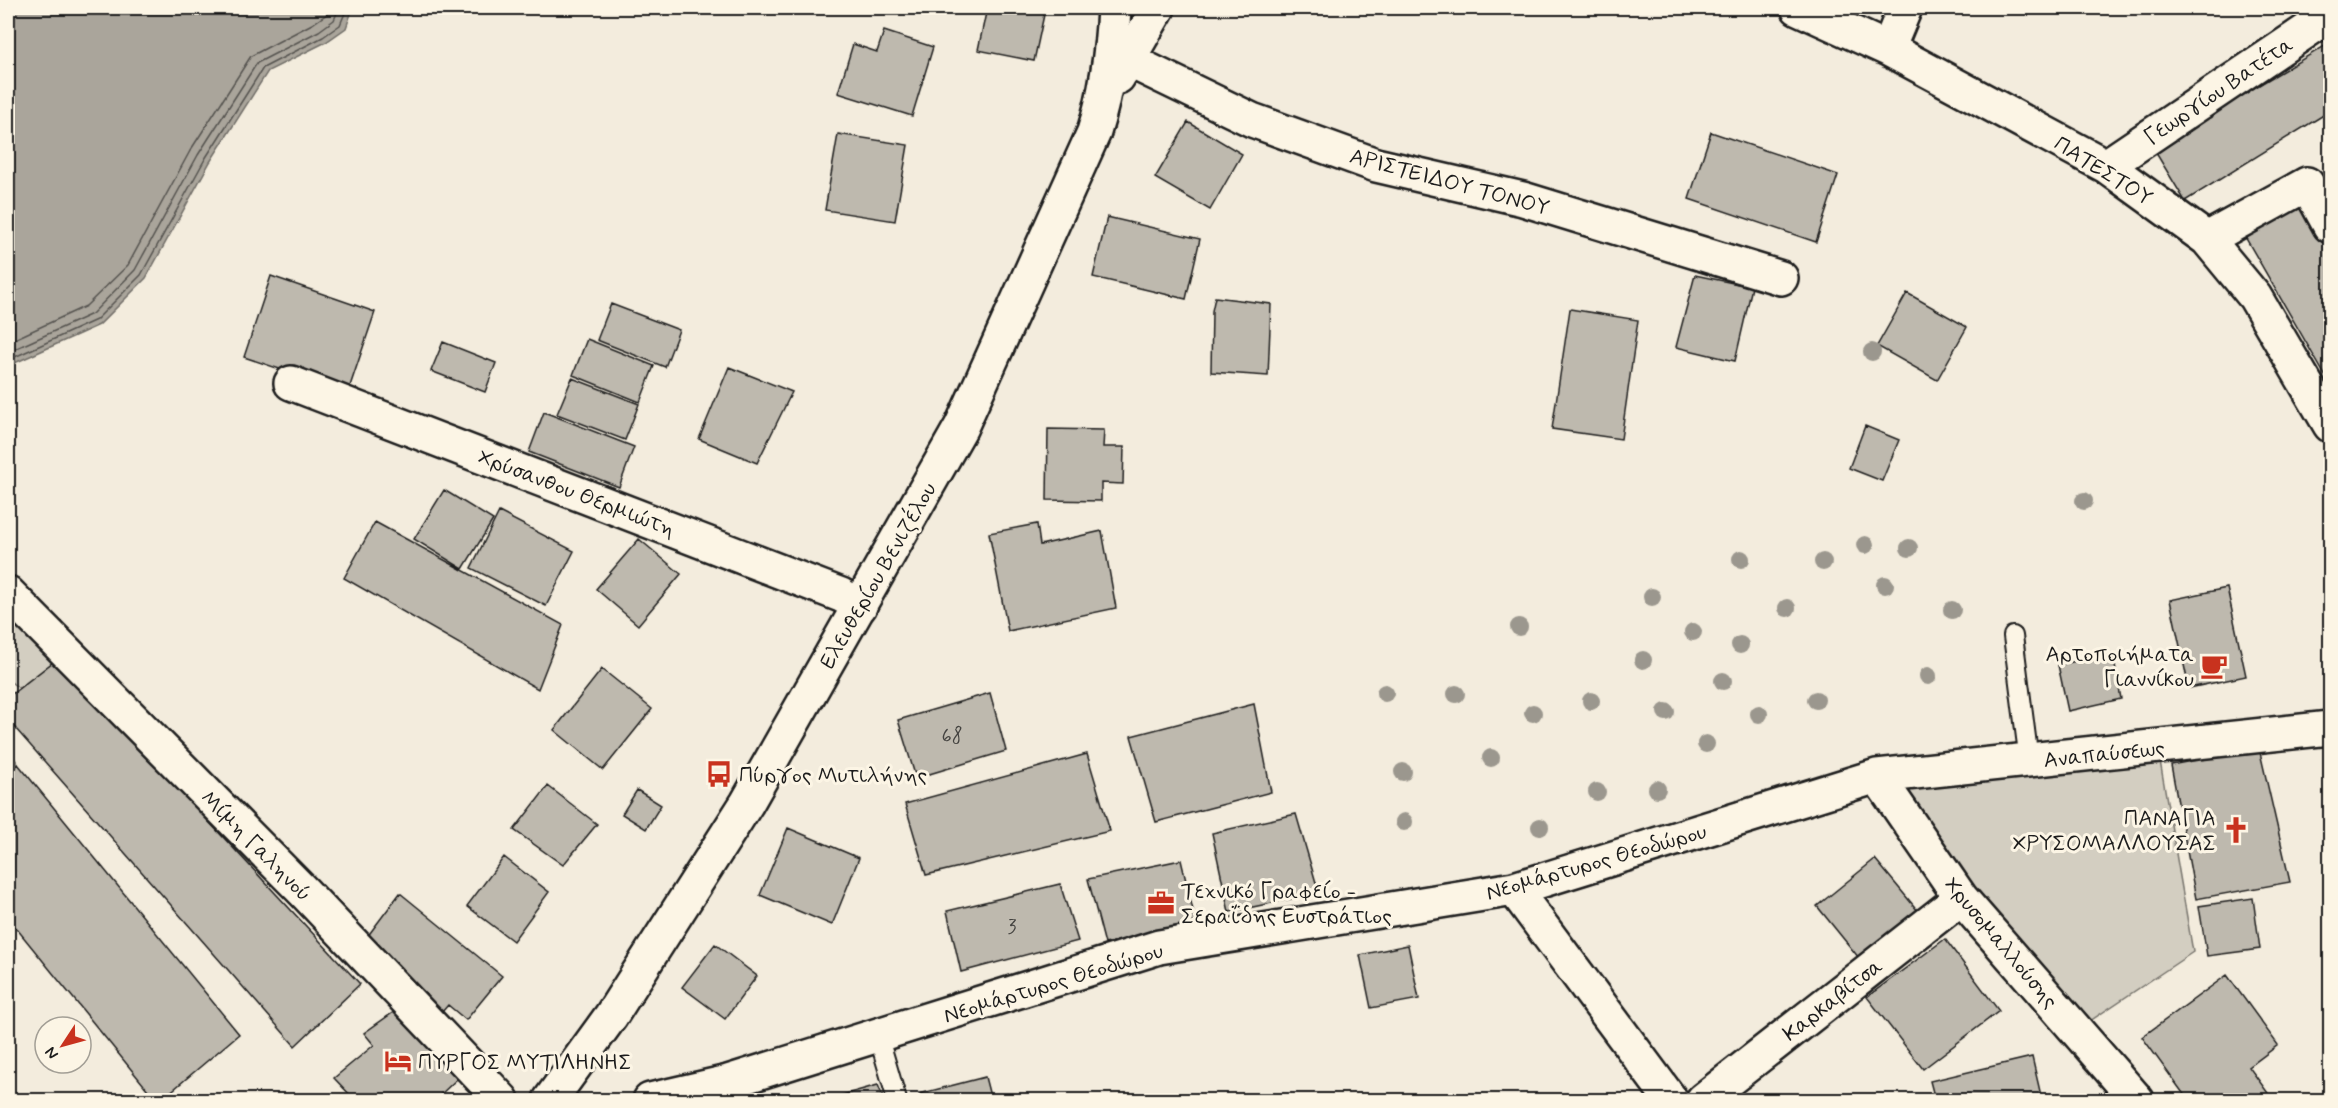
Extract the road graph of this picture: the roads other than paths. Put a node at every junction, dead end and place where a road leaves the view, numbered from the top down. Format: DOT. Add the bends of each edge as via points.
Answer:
graph roads {
  1 [pos="1114,8"];
  2 [pos="1158,8"];
  3 [pos="1798,8"];
  4 [pos="1905,8"];
  5 [pos="2331,15"];
  6 [pos="1888,50"];
  7 [pos="1128,60"];
  8 [pos="1101,108"];
  9 [pos="2106,166"];
  10 [pos="2331,226"];
  11 [pos="2207,239"];
  12 [pos="1781,278"];
  13 [pos="291,383"];
  14 [pos="2331,425"];
  15 [pos="8,592"];
  16 [pos="860,606"];
  17 [pos="2013,636"];
  18 [pos="2331,728"];
  19 [pos="2029,761"];
  20 [pos="1877,776"];
  21 [pos="1514,889"];
  22 [pos="1961,898"];
  23 [pos="878,1035"];
  24 [pos="734,1091"];
  25 [pos="502,1101"];
  26 [pos="550,1101"];
  27 [pos="650,1101"];
  28 [pos="897,1101"];
  29 [pos="1671,1101"];
  30 [pos="1703,1101"];
  31 [pos="2137,1101"];
  1 -- 8 [label="street, Ελευθερίου Βενιζέλου" via="1113,43"];
  2 -- 7 [label="street"];
  3 -- 6 [label="street, ΠΑΤΕΣΤΟΥ"];
  4 -- 6 [label="street"];
  5 -- 9 [label="street, Γεωργίου Βατέτα"];
  6 -- 9 [label="street, ΠΑΤΕΣΤΟΥ"];
  7 -- 8 [label="street"];
  7 -- 12 [label="street, ΑΡΙΣΤΕΙΔΟΥ ΤΟΝΟΥ" via="1252,120 1376,165 1523,200"];
  8 -- 16 [label="street, Ελευθερίου Βενιζέλου" via="1084,155 961,427"];
  9 -- 11 [label="street, ΠΑΤΕΣΤΟΥ"];
  10 -- 11 [label="street" via="2307,184"];
  11 -- 14 [label="street, ΠΑΤΕΣΤΟΥ" via="2255,297"];
  13 -- 16 [label="street, Χρύσανθου Θερμιώτη" via="842,595"];
  15 -- 25 [label="street, Μίμη Γαληνού" via="304,892"];
  16 -- 26 [label="street, Ελευθερίου Βενιζέλου" via="747,803 611,1016"];
  17 -- 19 [label="lane"];
  18 -- 19 [label="street, Αναπαύσεως"];
  19 -- 20 [label="street, Αναπαύσεως"];
  20 -- 21 [label="street, Νεομάρτυρος Θεοδώρου"];
  20 -- 22 [label="street, Χρυσομαλλούσης"];
  21 -- 23 [label="street, Νεομάρτυρος Θεοδώρου" via="1159,947"];
  21 -- 29 [label="street"];
  22 -- 30 [label="street, Καρκαβίτσα"];
  22 -- 31 [label="street, Χρυσομαλλούσης"];
  23 -- 24 [label="street, Νεομάρτυρος Θεοδώρου"];
  23 -- 28 [label="lane"];
  24 -- 27 [label="street, Νεομάρτυρος Θεοδώρου"];
}
